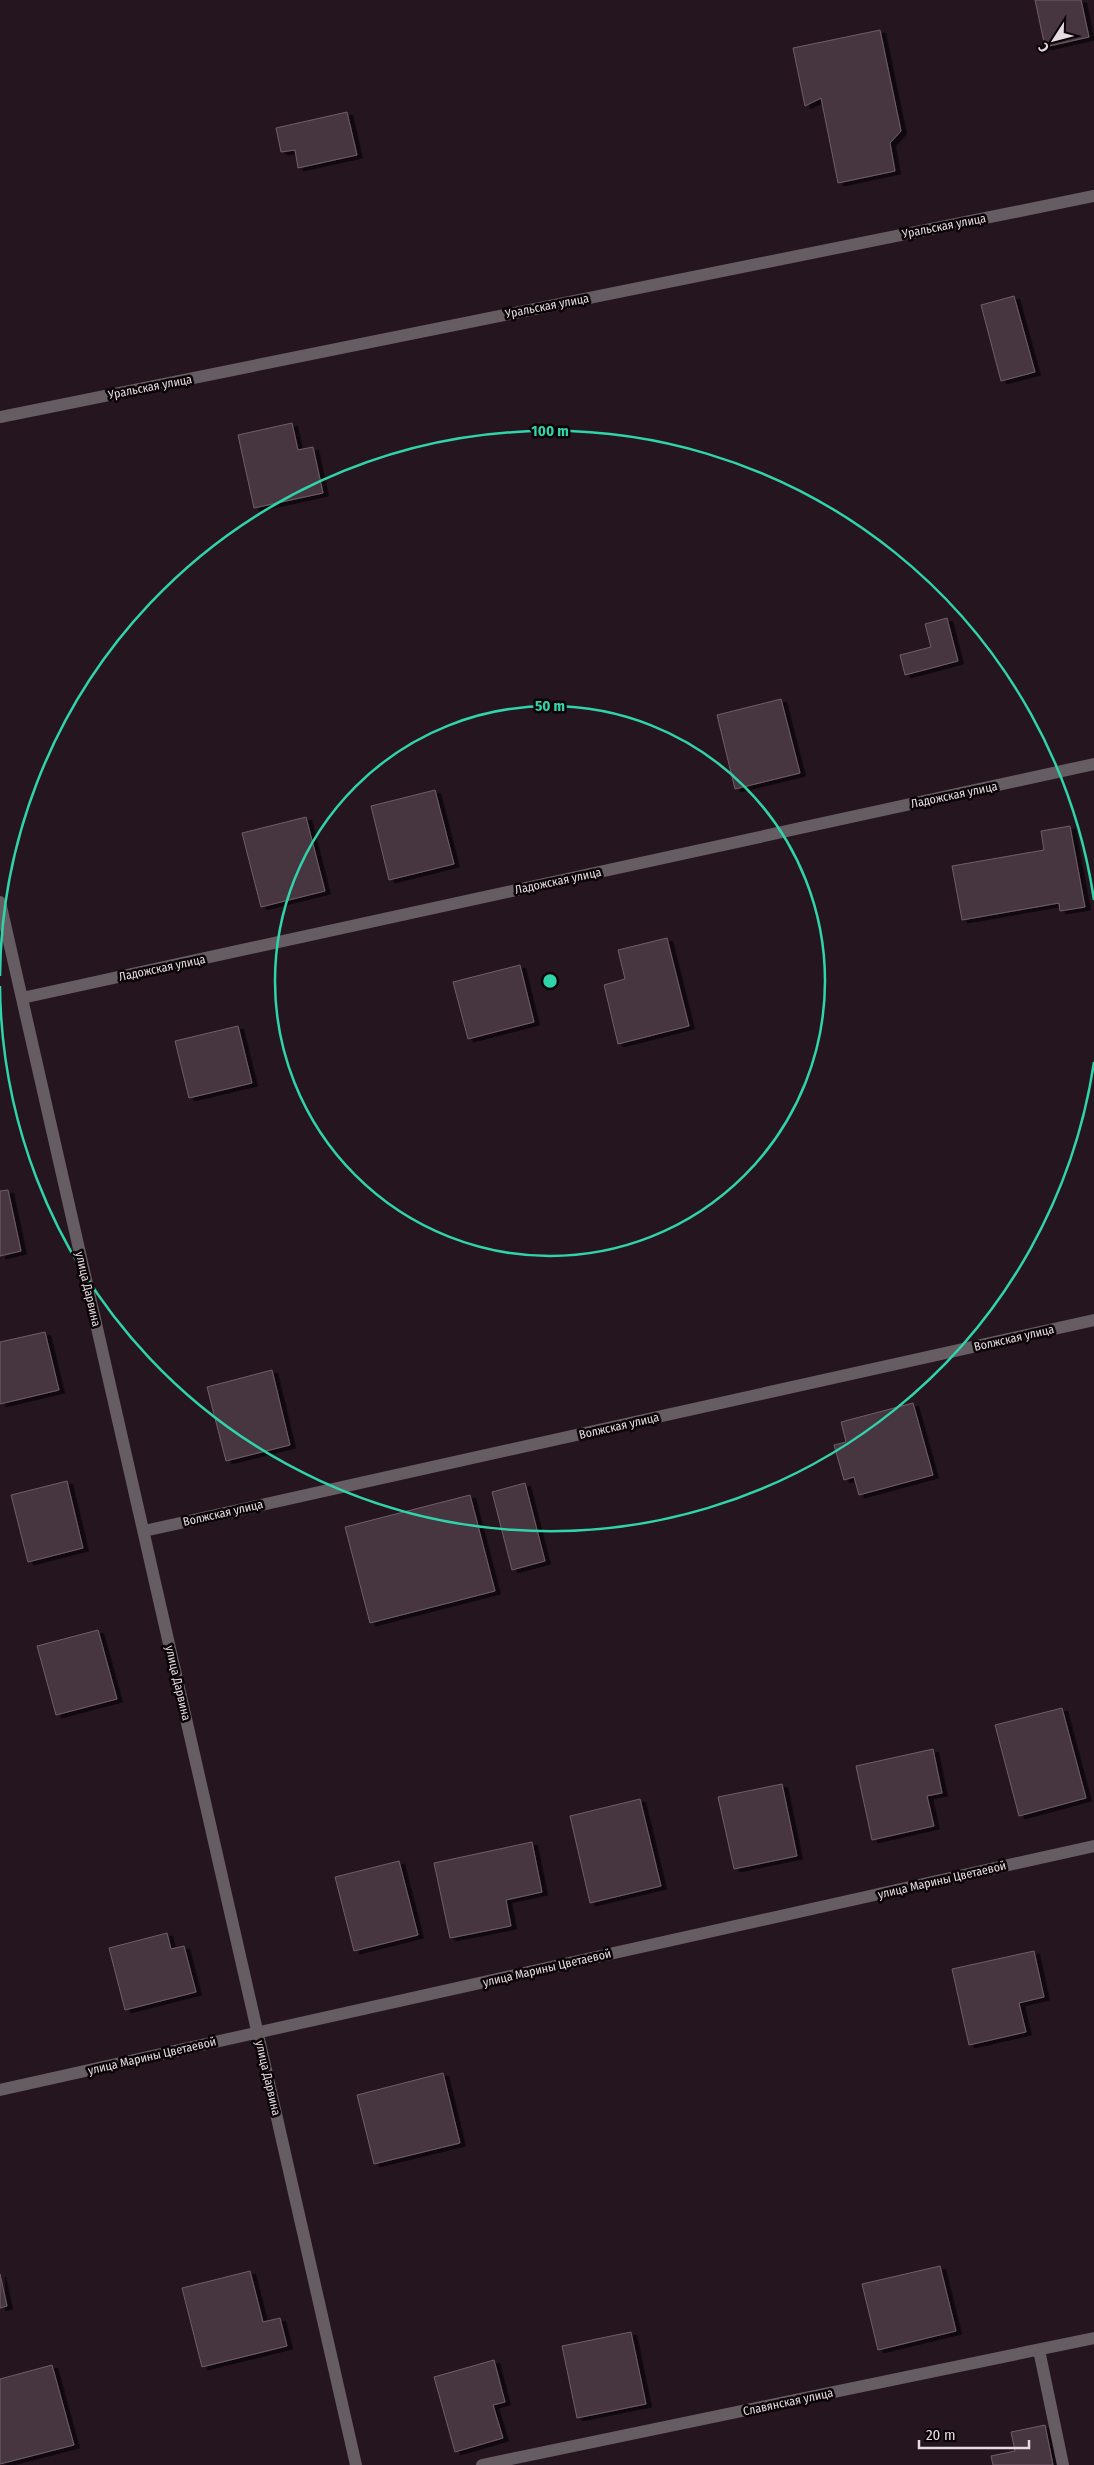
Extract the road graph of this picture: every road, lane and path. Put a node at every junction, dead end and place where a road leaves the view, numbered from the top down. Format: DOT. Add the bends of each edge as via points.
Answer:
graph roads {
  1 [pos="1094,196"];
  2 [pos="0,417"];
  3 [pos="1094,764"];
  4 [pos="0,902"];
  5 [pos="22,998"];
  6 [pos="1094,1320"];
  7 [pos="144,1531"];
  8 [pos="1094,1846"];
  9 [pos="258,2032"];
  10 [pos="0,2090"];
  11 [pos="1094,2338"];
  12 [pos="1039,2350"];
  13 [pos="356,2465"];
  14 [pos="482,2465"];
  15 [pos="1063,2465"];
  1 -- 2 [label="street, Уральская улица"];
  3 -- 5 [label="street, Ладожская улица"];
  4 -- 5 [label="street, улица Дарвина"];
  5 -- 7 [label="street, улица Дарвина"];
  6 -- 7 [label="street, Волжская улица"];
  7 -- 9 [label="street, улица Дарвина"];
  8 -- 9 [label="street, улица Марины Цветаевой"];
  9 -- 10 [label="street, улица Марины Цветаевой"];
  9 -- 13 [label="street, улица Дарвина"];
  11 -- 12 [label="street, Славянская улица"];
  12 -- 14 [label="street, Славянская улица"];
  12 -- 15 [label="street"];
}
